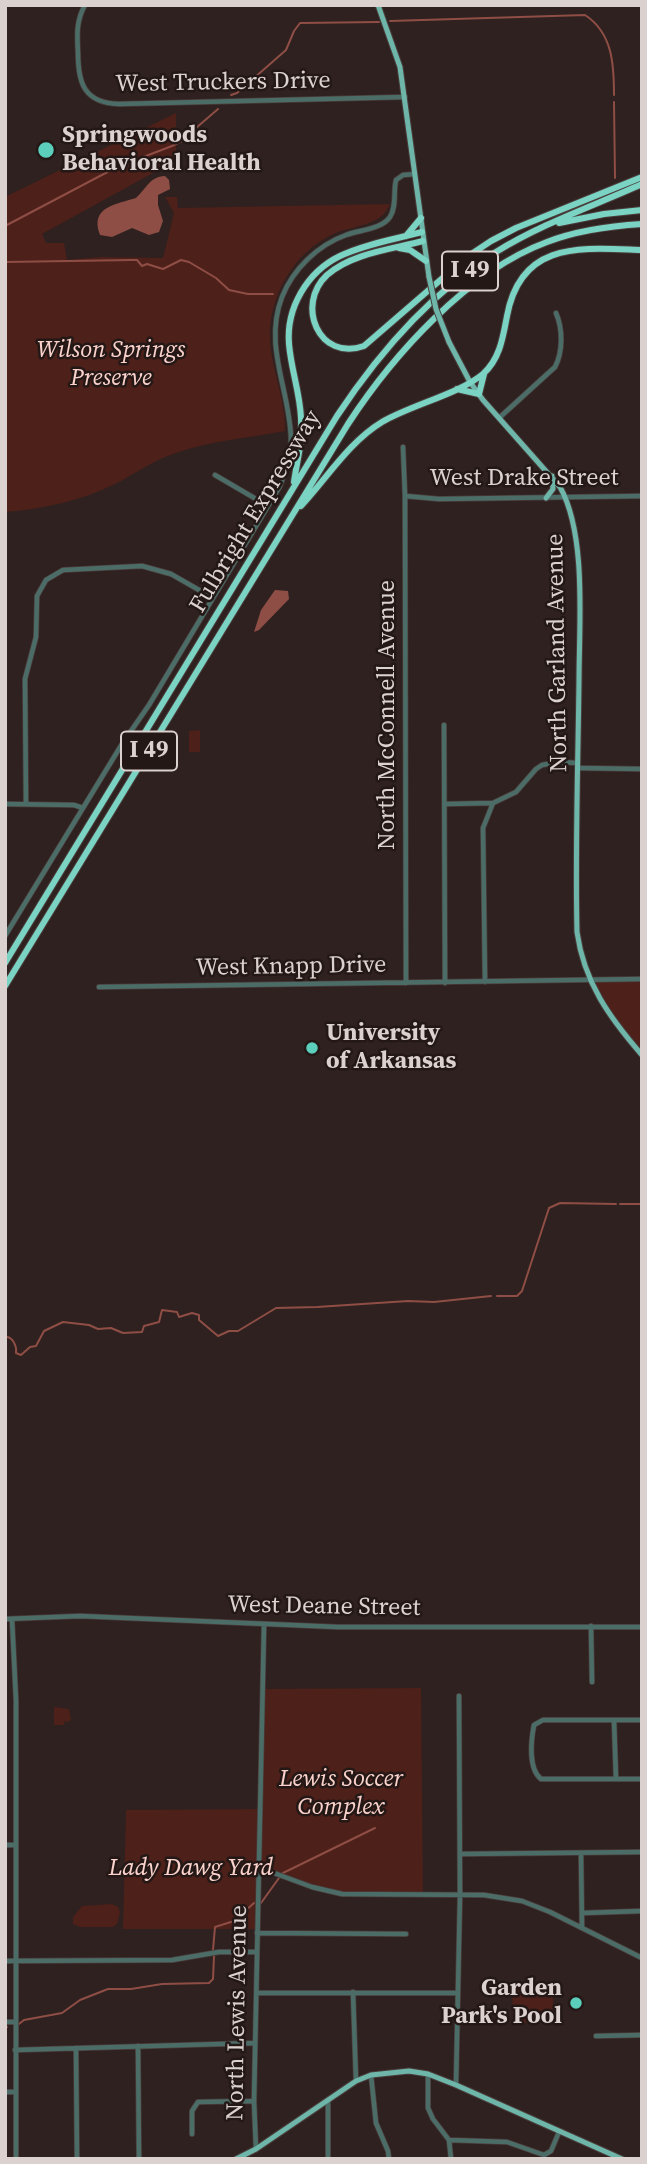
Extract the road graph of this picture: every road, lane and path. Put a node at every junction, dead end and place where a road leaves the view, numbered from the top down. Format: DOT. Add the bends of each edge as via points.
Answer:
graph roads {
  1 [pos="378,5"];
  2 [pos="84,8"];
  3 [pos="405,97"];
  4 [pos="415,174"];
  5 [pos="642,177"];
  6 [pos="642,184"];
  7 [pos="642,210"];
  8 [pos="421,218"];
  9 [pos="642,224"];
  10 [pos="544,228"];
  11 [pos="422,232"];
  12 [pos="404,237"];
  13 [pos="424,241"];
  14 [pos="397,248"];
  15 [pos="642,250"];
  16 [pos="426,261"];
  17 [pos="556,313"];
  18 [pos="485,373"];
  19 [pos="470,382"];
  20 [pos="457,389"];
  21 [pos="479,394"];
  22 [pos="499,418"];
  23 [pos="403,447"];
  24 [pos="215,475"];
  25 [pos="552,477"];
  26 [pos="293,487"];
  27 [pos="405,496"];
  28 [pos="642,496"];
  29 [pos="546,498"];
  30 [pos="565,498"];
  31 [pos="268,506"];
  32 [pos="293,515"];
  33 [pos="213,598"];
  34 [pos="444,725"];
  35 [pos="578,765"];
  36 [pos="642,769"];
  37 [pos="493,803"];
  38 [pos="5,804"];
  39 [pos="26,804"];
  40 [pos="445,804"];
  41 [pos="83,808"];
  42 [pos="5,936"];
  43 [pos="5,962"];
  44 [pos="589,979"];
  45 [pos="642,979"];
  46 [pos="485,982"];
  47 [pos="406,983"];
  48 [pos="445,983"];
  49 [pos="5,986"];
  50 [pos="99,987"];
  51 [pos="642,1055"];
  52 [pos="8,1619"];
  53 [pos="264,1625"];
  54 [pos="592,1626"];
  55 [pos="642,1627"];
  56 [pos="592,1682"];
  57 [pos="459,1696"];
  58 [pos="614,1720"];
  59 [pos="642,1720"];
  60 [pos="616,1779"];
  61 [pos="642,1779"];
  62 [pos="5,1845"];
  63 [pos="15,1845"];
  64 [pos="642,1852"];
  65 [pos="582,1853"];
  66 [pos="460,1854"];
  67 [pos="258,1870"];
  68 [pos="460,1895"];
  69 [pos="642,1912"];
  70 [pos="582,1913"];
  71 [pos="582,1928"];
  72 [pos="257,1933"];
  73 [pos="406,1934"];
  74 [pos="257,1952"];
  75 [pos="642,1958"];
  76 [pos="5,1961"];
  77 [pos="15,1961"];
  78 [pos="353,1992"];
  79 [pos="257,1993"];
  80 [pos="458,1993"];
  81 [pos="5,2022"];
  82 [pos="15,2022"];
  83 [pos="642,2035"];
  84 [pos="596,2036"];
  85 [pos="255,2043"];
  86 [pos="138,2046"];
  87 [pos="76,2048"];
  88 [pos="15,2050"];
  89 [pos="428,2074"];
  90 [pos="371,2076"];
  91 [pos="356,2081"];
  92 [pos="456,2085"];
  93 [pos="5,2092"];
  94 [pos="15,2092"];
  95 [pos="254,2101"];
  96 [pos="328,2101"];
  97 [pos="559,2132"];
  98 [pos="192,2134"];
  99 [pos="449,2140"];
  100 [pos="256,2149"];
  101 [pos="16,2159"];
  102 [pos="77,2159"];
  103 [pos="139,2159"];
  104 [pos="236,2159"];
  105 [pos="328,2159"];
  106 [pos="389,2159"];
  107 [pos="451,2159"];
  108 [pos="622,2159"];
  1 -- 3 [label="main road, North Garland Avenue" via="398,55"];
  2 -- 3 [label="street, West Truckers Drive" via="77,24 78,72 86,92 103,102"];
  3 -- 4 [label="main road, North Garland Avenue"];
  4 -- 8 [label="main road, North Garland Avenue"];
  4 -- 31 [label="street" via="396,180 394,208 387,220 315,252 284,293 276,317 275,345 290,448 283,478"];
  5 -- 14 [label="highway" via="491,241 364,346 347,349 328,342 312,314 321,282 352,261"];
  6 -- 10 [label="highway, Fulbright Expressway"];
  7 -- 10 [label="highway, I 49" via="587,216"];
  8 -- 11 [label="main road, North Garland Avenue"];
  8 -- 12 [label="highway"];
  9 -- 32 [label="highway, Fulbright Expressway / I 49" via="589,230 547,242 505,262 473,285 415,339 373,387"];
  10 -- 26 [label="highway, Fulbright Expressway / I 49" via="482,262 407,328 355,389"];
  11 -- 12 [label="highway"];
  11 -- 13 [label="main road, North Garland Avenue"];
  12 -- 26 [label="highway" via="328,262 296,302 289,342 302,429"];
  13 -- 14 [label="highway"];
  13 -- 16 [label="main road, North Garland Avenue"];
  14 -- 16 [label="highway"];
  15 -- 18 [label="highway" via="572,249 534,267 515,290 500,348"];
  16 -- 19 [label="main road, North Garland Avenue, bridge" via="436,309"];
  17 -- 22 [label="street" via="560,322 555,367"];
  18 -- 19 [label="highway"];
  18 -- 21 [label="highway"];
  19 -- 20 [label="highway"];
  19 -- 21 [label="main road, North Garland Avenue"];
  20 -- 21 [label="highway"];
  20 -- 32 [label="highway" via="367,433"];
  21 -- 22 [label="main road, North Garland Avenue"];
  22 -- 25 [label="main road, North Garland Avenue"];
  23 -- 27 [label="street, North McConnell Avenue"];
  24 -- 31 [label="street"];
  25 -- 29 [label="main road"];
  25 -- 30 [label="main road, North Garland Avenue"];
  26 -- 43 [label="highway, Fulbright Expressway / I 49"];
  27 -- 29 [label="street, West Drake Street"];
  27 -- 47 [label="street, North McConnell Avenue"];
  28 -- 30 [label="street, West Drake Street"];
  29 -- 30 [label="street, West Drake Street"];
  30 -- 35 [label="main road, North Garland Avenue" via="578,554"];
  31 -- 33 [label="street"];
  32 -- 49 [label="highway, Fulbright Expressway / I 49"];
  33 -- 39 [label="street" via="171,574 142,566 63,570 46,580 37,596 36,637 24,679"];
  33 -- 41 [label="street"];
  34 -- 40 [label="street"];
  35 -- 36 [label="street"];
  35 -- 37 [label="street" via="542,765 516,792"];
  35 -- 44 [label="main road, North Garland Avenue" via="577,932"];
  37 -- 40 [label="street"];
  37 -- 46 [label="street" via="483,828"];
  38 -- 39 [label="street"];
  39 -- 41 [label="street"];
  40 -- 48 [label="street"];
  41 -- 42 [label="street"];
  44 -- 45 [label="street, West Knapp Drive"];
  44 -- 46 [label="street, West Knapp Drive"];
  44 -- 51 [label="main road, North Garland Avenue" via="604,1009"];
  46 -- 48 [label="street, West Knapp Drive"];
  47 -- 48 [label="street, West Knapp Drive"];
  47 -- 50 [label="street, West Knapp Drive"];
  52 -- 53 [label="street, West Deane Street" via="80,1616"];
  52 -- 63 [label="street" via="16,1685"];
  53 -- 54 [label="street, West Deane Street"];
  53 -- 67 [label="street, North Lewis Avenue"];
  54 -- 55 [label="street, West Deane Street"];
  54 -- 56 [label="street"];
  57 -- 66 [label="street"];
  58 -- 59 [label="street"];
  58 -- 60 [label="street"];
  58 -- 60 [label="street" via="538,1722 533,1734 533,1769 545,1780"];
  60 -- 61 [label="street"];
  62 -- 63 [label="street"];
  63 -- 77 [label="street"];
  64 -- 65 [label="street"];
  65 -- 66 [label="street"];
  65 -- 70 [label="street"];
  66 -- 68 [label="street"];
  67 -- 68 [label="street" via="342,1895"];
  67 -- 72 [label="street, North Lewis Avenue"];
  68 -- 71 [label="street" via="534,1904"];
  68 -- 80 [label="street"];
  69 -- 70 [label="street"];
  70 -- 71 [label="street"];
  71 -- 75 [label="street"];
  72 -- 73 [label="street"];
  72 -- 74 [label="street, North Lewis Avenue"];
  74 -- 77 [label="street" via="219,1952 172,1960"];
  74 -- 79 [label="street, North Lewis Avenue"];
  76 -- 77 [label="street"];
  77 -- 82 [label="street"];
  78 -- 79 [label="street"];
  78 -- 80 [label="street"];
  78 -- 91 [label="street"];
  79 -- 85 [label="street, North Lewis Avenue"];
  80 -- 92 [label="street"];
  81 -- 82 [label="street"];
  82 -- 88 [label="street"];
  83 -- 84 [label="street"];
  85 -- 86 [label="street"];
  85 -- 95 [label="street, North Lewis Avenue"];
  86 -- 87 [label="street"];
  86 -- 103 [label="street"];
  87 -- 88 [label="street"];
  87 -- 102 [label="street"];
  88 -- 94 [label="street"];
  89 -- 90 [label="main road" via="409,2071"];
  89 -- 92 [label="main road"];
  89 -- 99 [label="street" via="430,2113"];
  90 -- 91 [label="main road"];
  90 -- 106 [label="street" via="376,2123"];
  91 -- 96 [label="main road"];
  92 -- 97 [label="main road"];
  93 -- 94 [label="street"];
  94 -- 101 [label="street"];
  95 -- 98 [label="street" via="198,2102 192,2110"];
  95 -- 100 [label="street, North Lewis Avenue"];
  96 -- 100 [label="main road"];
  96 -- 105 [label="street"];
  97 -- 99 [label="street" via="551,2151 544,2155 507,2142"];
  97 -- 108 [label="main road"];
  99 -- 107 [label="street"];
  100 -- 104 [label="main road"];
}
